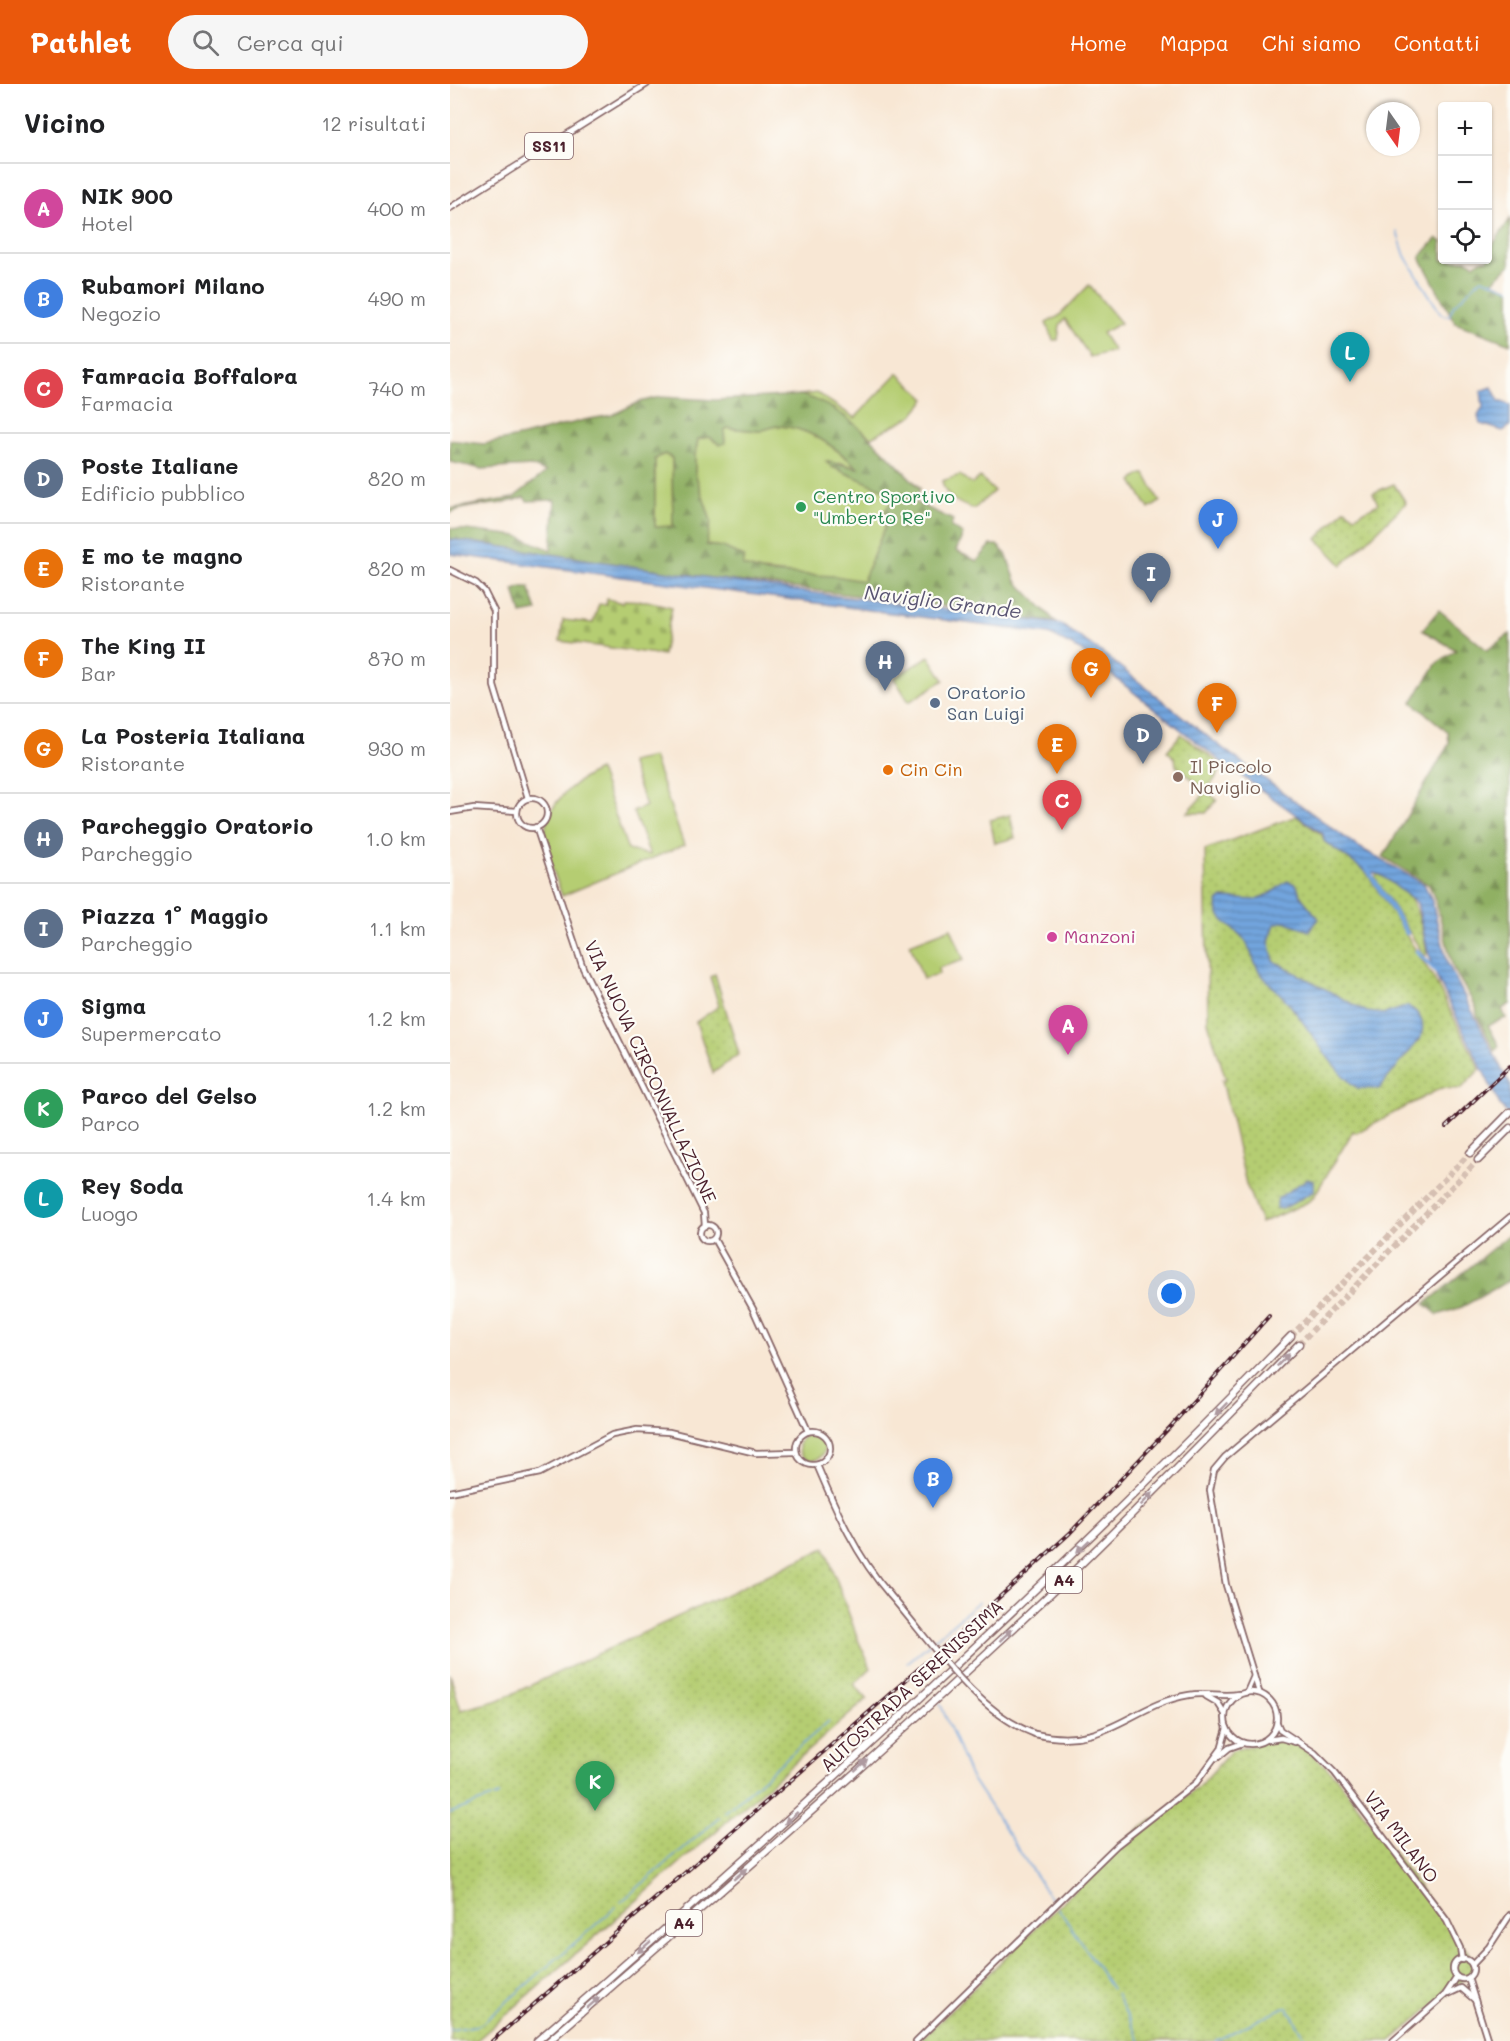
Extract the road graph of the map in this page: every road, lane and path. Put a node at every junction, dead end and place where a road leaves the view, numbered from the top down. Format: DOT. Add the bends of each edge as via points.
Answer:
graph roads {
  1 [pos="647,84"];
  2 [pos="450,208"];
  3 [pos="450,570"];
  4 [pos="528,798"];
  5 [pos="517,811"];
  6 [pos="450,812"];
  7 [pos="536,827"];
  8 [pos="1510,1112"];
  9 [pos="1510,1128"];
  10 [pos="1470,1153"];
  11 [pos="1478,1160"];
  12 [pos="1510,1217"];
  13 [pos="705,1226"];
  14 [pos="714,1239"];
  15 [pos="1291,1336"];
  16 [pos="1299,1344"];
  17 [pos="808,1431"];
  18 [pos="796,1452"];
  19 [pos="816,1465"];
  20 [pos="450,1492"];
  21 [pos="1254,1674"];
  22 [pos="1247,1692"];
  23 [pos="1259,1692"];
  24 [pos="1239,1694"];
  25 [pos="1203,1695"];
  26 [pos="1225,1714"];
  27 [pos="1277,1723"];
  28 [pos="1227,1728"];
  29 [pos="1243,1743"];
  30 [pos="1260,1743"];
  31 [pos="1301,1743"];
  32 [pos="1213,1762"];
  33 [pos="1510,1915"];
  34 [pos="1462,1960"];
  35 [pos="1472,1965"];
  36 [pos="1457,1977"];
  37 [pos="1468,1978"];
  38 [pos="1445,1995"];
  39 [pos="1475,2000"];
  40 [pos="537,2041"];
  41 [pos="549,2041"];
  42 [pos="916,2041"];
  43 [pos="1393,2041"];
  44 [pos="1488,2041"];
  1 -- 2 [label="main road, SS11"];
  3 -- 4 [label="street" via="476,582 494,611 494,686"];
  4 -- 5 [label="street"];
  4 -- 7 [label="street" via="537,799 546,809 543,822"];
  5 -- 6 [label="street" via="474,808"];
  5 -- 7 [label="street" via="522,824"];
  7 -- 13 [label="street, VIA NUOVA CIRCONVALLAZIONE" via="583,968 704,1214"];
  8 -- 10 [label="highway"];
  9 -- 11 [label="highway"];
  12 -- 21 [label="street" via="1214,1470 1210,1490 1226,1585"];
  13 -- 14 [label="street" via="716,1229"];
  13 -- 14 [label="street" via="701,1232 703,1239"];
  14 -- 17 [label="street" via="753,1309"];
  15 -- 40 [label="highway, AUTOSTRADA SERENISSIMA / A4, one-way" via="1084,1546 905,1715"];
  41 -- 16 [label="highway, AUTOSTRADA SERENISSIMA / A4, one-way" via="1004,1637"];
  17 -- 18 [label="street" via="799,1437"];
  17 -- 19 [label="street" via="823,1434 829,1442 829,1453"];
  18 -- 19 [label="street" via="801,1461"];
  18 -- 20 [label="street" via="756,1453 669,1432 637,1430 603,1439 540,1473"];
  19 -- 25 [label="street, bridge" via="850,1540 867,1567 988,1707 1009,1723 1035,1734 1080,1737 1119,1725 1167,1701 1190,1694"];
  21 -- 22 [label="street"];
  21 -- 23 [label="street"];
  22 -- 23 [label="street"];
  22 -- 24 [label="street"];
  23 -- 27 [label="street" via="1275,1706"];
  24 -- 25 [label="street"];
  24 -- 26 [label="street"];
  25 -- 26 [label="street" via="1218,1702"];
  26 -- 28 [label="street"];
  27 -- 30 [label="street"];
  27 -- 31 [label="street, VIA MILANO" via="1280,1730"];
  28 -- 29 [label="street"];
  28 -- 32 [label="street"];
  29 -- 30 [label="street"];
  29 -- 32 [label="street" via="1229,1748"];
  30 -- 31 [label="street" via="1281,1738"];
  31 -- 34 [label="street, VIA MILANO" via="1327,1764 1440,1912 1455,1936"];
  32 -- 42 [label="street" via="1196,1783 1117,1845"];
  33 -- 35 [label="street"];
  34 -- 35 [label="street"];
  34 -- 36 [label="street" via="1453,1968"];
  35 -- 37 [label="street"];
  36 -- 37 [label="street"];
  36 -- 38 [label="street"];
  37 -- 39 [label="street"];
  38 -- 39 [label="street" via="1461,1988"];
  38 -- 43 [label="street"];
  39 -- 44 [label="street"];
}
